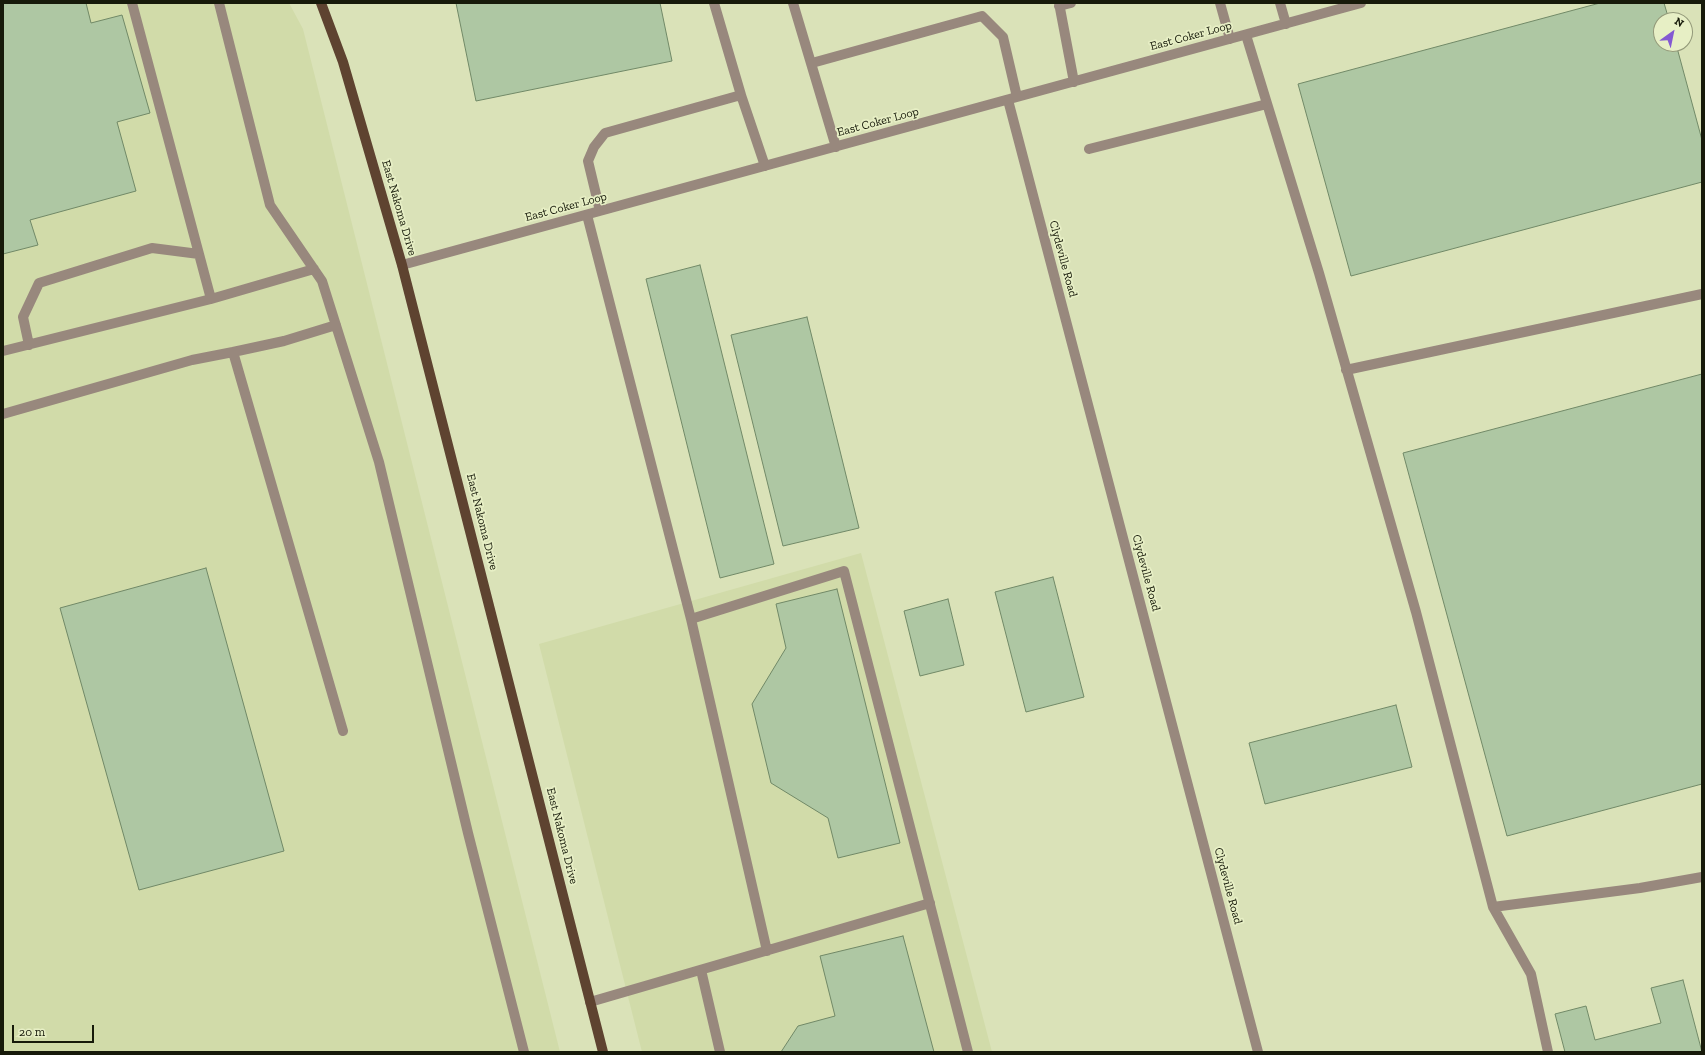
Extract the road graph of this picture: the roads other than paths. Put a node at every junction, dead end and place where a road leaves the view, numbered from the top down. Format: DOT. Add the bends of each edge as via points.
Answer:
graph roads {
  1 [pos="132,3"];
  2 [pos="219,3"];
  3 [pos="321,3"];
  4 [pos="714,3"];
  5 [pos="793,3"];
  6 [pos="1071,3"];
  7 [pos="1220,3"];
  8 [pos="1280,3"];
  9 [pos="1361,3"];
  10 [pos="1059,4"];
  11 [pos="1286,24"];
  12 [pos="1246,35"];
  13 [pos="1230,39"];
  14 [pos="812,63"];
  15 [pos="1074,82"];
  16 [pos="741,95"];
  17 [pos="1012,98"];
  18 [pos="1267,104"];
  19 [pos="836,147"];
  20 [pos="1089,149"];
  21 [pos="765,166"];
  22 [pos="600,211"];
  23 [pos="587,215"];
  24 [pos="199,254"];
  25 [pos="402,265"];
  26 [pos="314,269"];
  27 [pos="1702,294"];
  28 [pos="211,299"];
  29 [pos="336,326"];
  30 [pos="29,345"];
  31 [pos="3,351"];
  32 [pos="233,352"];
  33 [pos="1346,370"];
  34 [pos="3,414"];
  35 [pos="691,619"];
  36 [pos="343,731"];
  37 [pos="1701,880"];
  38 [pos="930,904"];
  39 [pos="1493,907"];
  40 [pos="767,951"];
  41 [pos="701,970"];
  42 [pos="590,1002"];
  43 [pos="524,1052"];
  44 [pos="603,1052"];
  45 [pos="720,1052"];
  46 [pos="968,1052"];
  47 [pos="1258,1052"];
  48 [pos="1548,1052"];
  1 -- 24 [label="street"];
  2 -- 26 [label="street" via="270,205"];
  3 -- 25 [label="main road, East Nakoma Drive" via="343,62"];
  4 -- 16 [label="street"];
  5 -- 14 [label="street"];
  6 -- 10 [label="street"];
  7 -- 13 [label="street"];
  8 -- 11 [label="street"];
  9 -- 11 [label="street, East Coker Loop"];
  10 -- 15 [label="street"];
  11 -- 12 [label="street, East Coker Loop"];
  12 -- 13 [label="street, East Coker Loop"];
  12 -- 18 [label="street"];
  13 -- 15 [label="street, East Coker Loop"];
  14 -- 17 [label="street, Clydeville Road" via="982,16 1003,37"];
  14 -- 19 [label="street"];
  15 -- 17 [label="street, East Coker Loop"];
  16 -- 21 [label="street"];
  16 -- 22 [label="street" via="605,133 594,147 588,161"];
  17 -- 19 [label="street, East Coker Loop"];
  17 -- 47 [label="street, Clydeville Road"];
  18 -- 20 [label="street"];
  18 -- 33 [label="street"];
  19 -- 21 [label="street, East Coker Loop"];
  21 -- 22 [label="street, East Coker Loop"];
  22 -- 23 [label="street, East Coker Loop"];
  23 -- 25 [label="street, East Coker Loop"];
  23 -- 35 [label="street"];
  24 -- 28 [label="street"];
  24 -- 30 [label="street" via="152,248 39,283 23,317"];
  25 -- 42 [label="main road, East Nakoma Drive"];
  26 -- 28 [label="street"];
  26 -- 29 [label="street" via="322,280"];
  27 -- 33 [label="street"];
  28 -- 30 [label="street"];
  29 -- 32 [label="street" via="284,342"];
  29 -- 43 [label="street" via="379,462 468,833"];
  30 -- 31 [label="street"];
  32 -- 34 [label="street" via="192,360"];
  32 -- 36 [label="street"];
  33 -- 39 [label="street" via="1416,612"];
  35 -- 38 [label="street" via="844,571"];
  35 -- 40 [label="street"];
  37 -- 39 [label="street"];
  38 -- 40 [label="street"];
  38 -- 46 [label="street"];
  39 -- 48 [label="street" via="1531,974"];
  40 -- 41 [label="street"];
  41 -- 42 [label="street"];
  41 -- 45 [label="street"];
  42 -- 44 [label="main road, East Nakoma Drive"];
}
